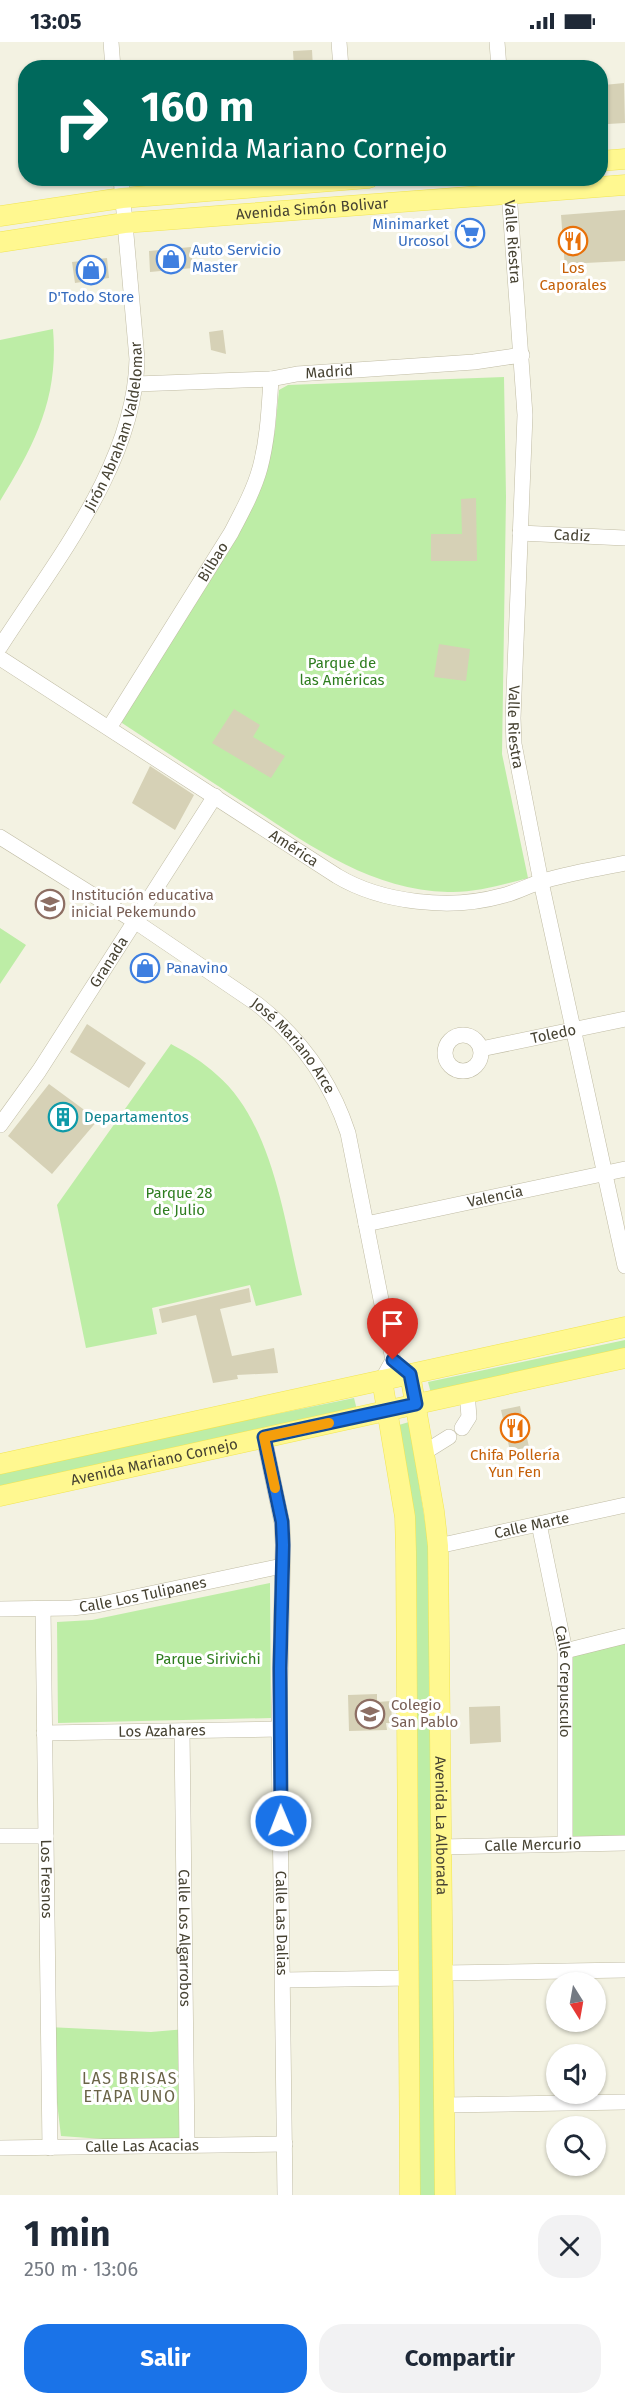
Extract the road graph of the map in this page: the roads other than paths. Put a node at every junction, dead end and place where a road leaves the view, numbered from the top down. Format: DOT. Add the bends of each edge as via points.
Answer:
graph roads {
  1 [pos="111,42"];
  2 [pos="339,42"];
  3 [pos="497,42"];
  4 [pos="112,60"];
  5 [pos="340,60"];
  6 [pos="498,60"];
  7 [pos="625,159"];
  8 [pos="608,160"];
  9 [pos="608,185"];
  10 [pos="625,185"];
  11 [pos="174,186"];
  12 [pos="508,186"];
  13 [pos="122,188"];
  14 [pos="0,216"];
  15 [pos="124,223"];
  16 [pos="0,242"];
  17 [pos="522,356"];
  18 [pos="271,379"];
  19 [pos="136,384"];
  20 [pos="520,533"];
  21 [pos="625,538"];
  22 [pos="0,647"];
  23 [pos="0,658"];
  24 [pos="109,728"];
  25 [pos="215,796"];
  26 [pos="0,837"];
  27 [pos="625,863"];
  28 [pos="541,882"];
  29 [pos="136,922"];
  30 [pos="625,1019"];
  31 [pos="574,1029"];
  32 [pos="481,1050"];
  33 [pos="0,1125"];
  34 [pos="625,1169"];
  35 [pos="605,1173"];
  36 [pos="366,1224"];
  37 [pos="625,1266"];
  38 [pos="625,1327"];
  39 [pos="625,1358"];
  40 [pos="393,1360"];
  41 [pos="410,1374"];
  42 [pos="382,1380"];
  43 [pos="467,1392"];
  44 [pos="416,1404"];
  45 [pos="387,1410"];
  46 [pos="462,1428"];
  47 [pos="264,1437"];
  48 [pos="449,1437"];
  49 [pos="425,1452"];
  50 [pos="0,1464"];
  51 [pos="0,1496"];
  52 [pos="625,1505"];
  53 [pos="539,1524"];
  54 [pos="438,1546"];
  55 [pos="282,1566"];
  56 [pos="0,1609"];
  57 [pos="43,1609"];
  58 [pos="625,1636"];
  59 [pos="565,1651"];
  60 [pos="279,1729"];
  61 [pos="182,1731"];
  62 [pos="44,1733"];
  63 [pos="0,1836"];
  64 [pos="46,1836"];
  65 [pos="625,1843"];
  66 [pos="566,1844"];
  67 [pos="441,1846"];
  68 [pos="625,1970"];
  69 [pos="442,1973"];
  70 [pos="408,1978"];
  71 [pos="283,1980"];
  72 [pos="625,2102"];
  73 [pos="444,2105"];
  74 [pos="285,2144"];
  75 [pos="187,2145"];
  76 [pos="0,2148"];
  77 [pos="50,2148"];
  78 [pos="285,2195"];
  79 [pos="410,2195"];
  80 [pos="445,2195"];
  1 -- 4 [label="street"];
  2 -- 5 [label="street"];
  3 -- 6 [label="street"];
  7 -- 8 [label="main road"];
  9 -- 10 [label="main road, Avenida Simón Bolivar"];
  11 -- 13 [label="main road, Avenida Simón Bolivar"];
  12 -- 15 [label="main road, Avenida Simón Bolivar"];
  12 -- 17 [label="street, Valle Riestra"];
  13 -- 14 [label="main road, Avenida Simón Bolivar"];
  13 -- 15 [label="street, Jirón Abraham Valdelomar"];
  15 -- 16 [label="main road, Avenida Simón Bolivar"];
  15 -- 19 [label="street, Jirón Abraham Valdelomar"];
  17 -- 18 [label="street, Madrid"];
  17 -- 20 [label="street, Valle Riestra" via="525,415"];
  18 -- 19 [label="street, Madrid"];
  18 -- 24 [label="street, Bilbao" via="268,432 260,469 246,504"];
  19 -- 22 [label="street, Jirón Abraham Valdelomar" via="108,476"];
  20 -- 21 [label="street, Cadiz"];
  20 -- 28 [label="street, Valle Riestra" via="513,744"];
  23 -- 24 [label="street, América"];
  24 -- 25 [label="street, América"];
  25 -- 28 [label="street, América" via="343,879 395,897 419,902 473,901"];
  25 -- 29 [label="street, Granada"];
  26 -- 29 [label="street, José Mariano Arce"];
  27 -- 28 [label="street, América"];
  28 -- 31 [label="street, Valle Riestra"];
  29 -- 33 [label="street, Granada"];
  29 -- 36 [label="street, José Mariano Arce" via="272,1016 312,1060 348,1133"];
  30 -- 31 [label="street, Toledo"];
  31 -- 32 [label="street, Toledo"];
  31 -- 35 [label="street, Valle Riestra"];
  34 -- 35 [label="street, Valencia"];
  35 -- 36 [label="street, Valencia"];
  35 -- 37 [label="street, Valle Riestra"];
  36 -- 40 [label="street, José Mariano Arce"];
  38 -- 41 [label="main road, Avenida Mariano Cornejo"];
  39 -- 43 [label="main road, Avenida Mariano Cornejo"];
  40 -- 41 [label="street"];
  40 -- 42 [label="street"];
  41 -- 42 [label="main road, Avenida Mariano Cornejo"];
  41 -- 44 [label="main road, Avenida La Alborada"];
  42 -- 45 [label="main road"];
  42 -- 50 [label="main road, Avenida Mariano Cornejo"];
  43 -- 44 [label="main road, Avenida Mariano Cornejo"];
  43 -- 46 [label="street" via="470,1416"];
  44 -- 45 [label="main road, Avenida Mariano Cornejo"];
  44 -- 49 [label="main road, Avenida La Alborada"];
  45 -- 47 [label="main road, Avenida Mariano Cornejo"];
  45 -- 70 [label="main road" via="405,1517"];
  47 -- 51 [label="main road, Avenida Mariano Cornejo"];
  47 -- 55 [label="street, Calle Las Dalias" via="282,1522"];
  48 -- 49 [label="street"];
  49 -- 54 [label="main road, Avenida La Alborada"];
  52 -- 53 [label="street, Calle Marte"];
  53 -- 54 [label="street, Calle Marte"];
  53 -- 59 [label="street, Calle Crepusculo"];
  54 -- 67 [label="main road, Avenida La Alborada"];
  55 -- 57 [label="street, Calle Los Tulipanes" via="97,1605"];
  55 -- 60 [label="street, Calle Las Dalias"];
  56 -- 57 [label="street, Calle Los Tulipanes"];
  57 -- 62 [label="street, Los Fresnos"];
  58 -- 59 [label="street"];
  59 -- 66 [label="street, Calle Crepusculo"];
  60 -- 61 [label="street, Los Azahares"];
  60 -- 71 [label="street, Calle Las Dalias"];
  61 -- 62 [label="street, Los Azahares"];
  61 -- 75 [label="street, Calle Los Algarrobos"];
  62 -- 64 [label="street, Los Fresnos"];
  63 -- 64 [label="street"];
  64 -- 77 [label="street, Los Fresnos"];
  65 -- 66 [label="street, Calle Mercurio"];
  66 -- 67 [label="street, Calle Mercurio"];
  67 -- 69 [label="main road, Avenida La Alborada"];
  68 -- 69 [label="street"];
  69 -- 73 [label="main road, Avenida La Alborada"];
  70 -- 71 [label="street"];
  70 -- 79 [label="main road"];
  71 -- 74 [label="street, Calle Las Dalias"];
  72 -- 73 [label="street"];
  73 -- 80 [label="main road, Avenida La Alborada"];
  74 -- 75 [label="street, Calle Las Acacias"];
  74 -- 78 [label="street, Calle Las Dalias"];
  75 -- 77 [label="street, Calle Las Acacias"];
  76 -- 77 [label="street, Calle Las Acacias"];
}
